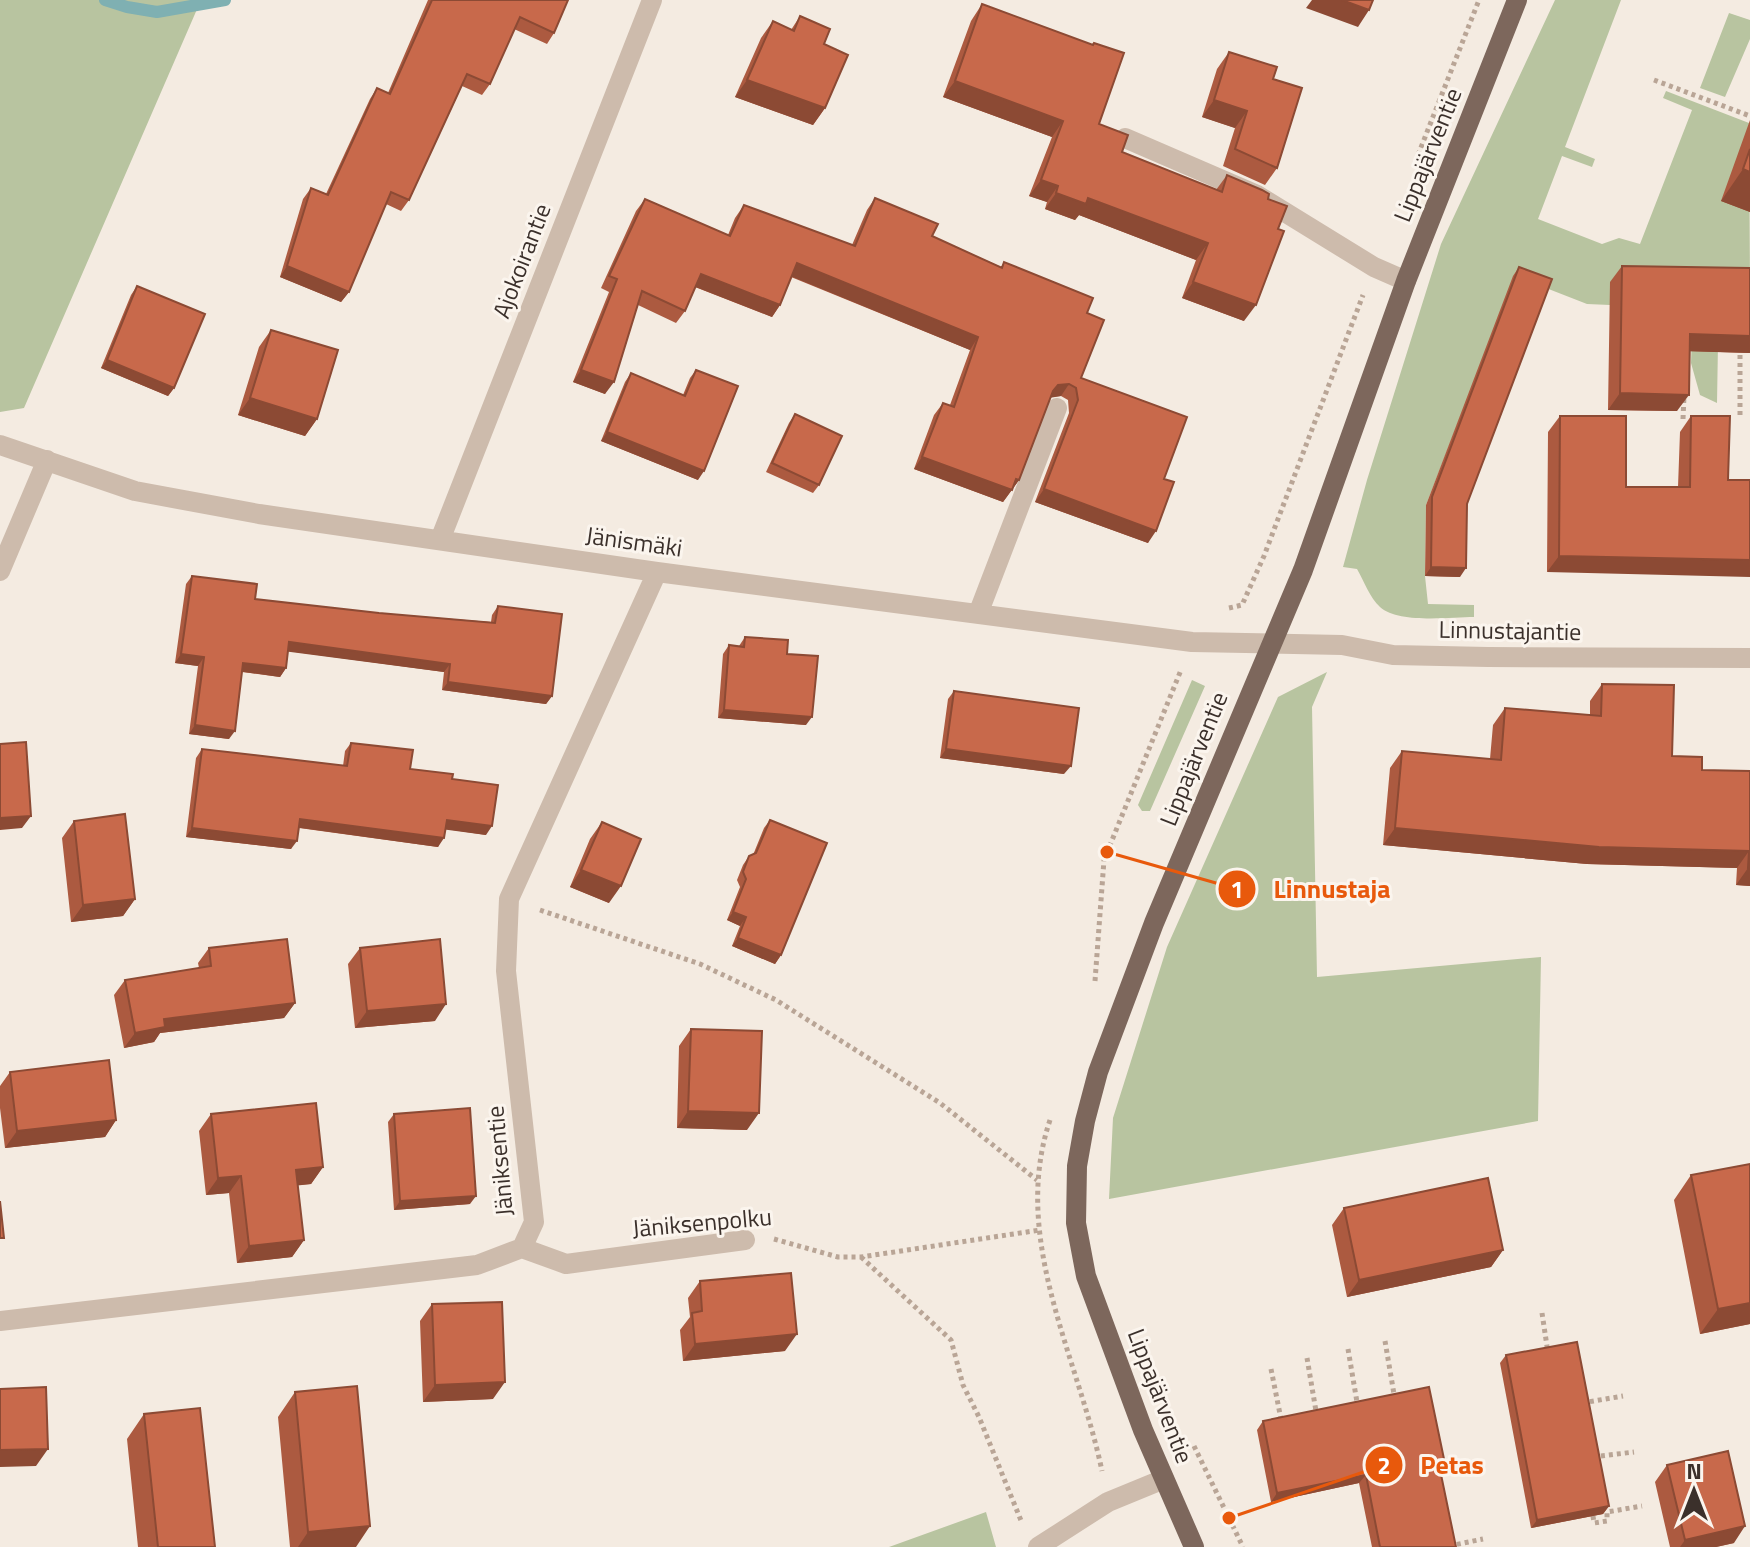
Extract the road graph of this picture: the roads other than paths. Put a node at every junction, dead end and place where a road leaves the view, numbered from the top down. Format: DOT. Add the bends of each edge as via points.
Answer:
graph roads {
  1 [pos="652,0"];
  2 [pos="1517,0"];
  3 [pos="1125,138"];
  4 [pos="1406,281"];
  5 [pos="1057,408"];
  6 [pos="0,445"];
  7 [pos="47,460"];
  8 [pos="440,540"];
  9 [pos="0,571"];
  10 [pos="657,572"];
  11 [pos="978,614"];
  12 [pos="1270,644"];
  13 [pos="1750,658"];
  14 [pos="745,1240"];
  15 [pos="522,1248"];
  16 [pos="0,1321"];
  17 [pos="1164,1479"];
  18 [pos="1031,1540"];
  19 [pos="1194,1547"];
  1 -- 8 [label="street, Ajokoirantie"];
  2 -- 4 [label="main road, Lippajärventie"];
  3 -- 4 [label="street" via="1257,195"];
  4 -- 12 [label="main road, Lippajärventie" via="1303,570"];
  5 -- 11 [label="street"];
  6 -- 7 [label="street, Jänismäki"];
  7 -- 8 [label="street, Jänismäki" via="135,491"];
  7 -- 9 [label="street"];
  8 -- 10 [label="street, Jänismäki"];
  10 -- 11 [label="street, Jänismäki"];
  10 -- 15 [label="street, Jäniksentie" via="509,899 506,971 534,1222"];
  11 -- 12 [label="street, Jänismäki" via="1192,642"];
  12 -- 13 [label="street, Linnustajantie" via="1342,645 1393,655"];
  12 -- 17 [label="main road, Lippajärventie" via="1098,1072 1077,1166 1076,1223 1086,1276"];
  14 -- 15 [label="street, Jäniksenpolku" via="566,1264"];
  15 -- 16 [label="street, Jäniksentie" via="477,1265"];
  17 -- 18 [label="street"];
  17 -- 19 [label="main road, Lippajärventie"];
}
